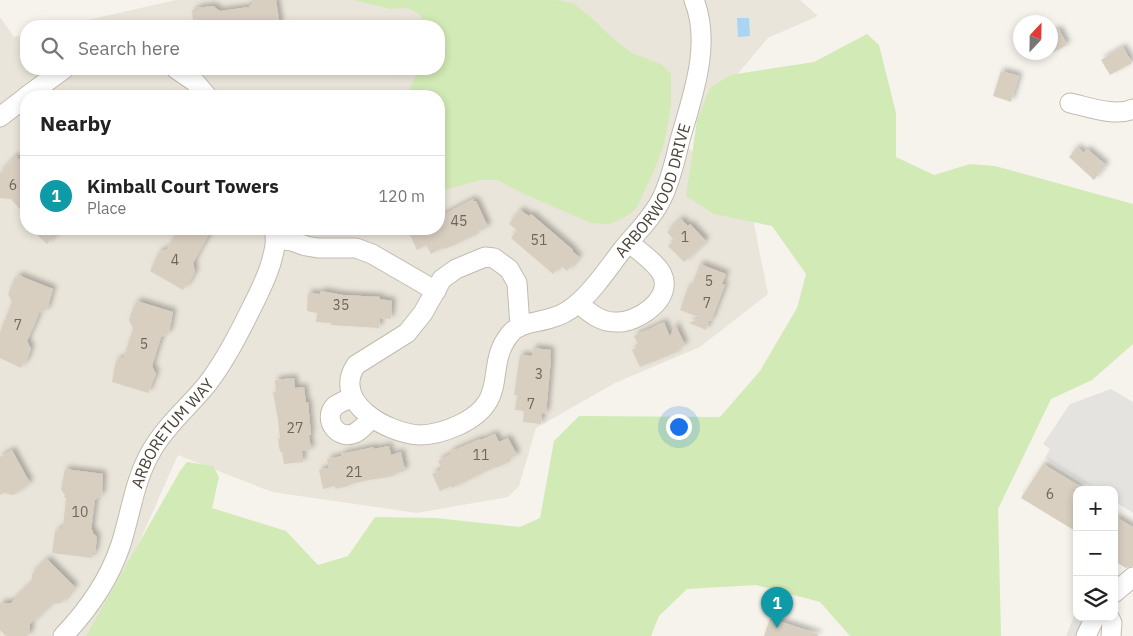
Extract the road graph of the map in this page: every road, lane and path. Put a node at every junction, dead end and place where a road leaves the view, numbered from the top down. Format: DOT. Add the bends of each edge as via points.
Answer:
graph roads {
  1 [pos="694,0"];
  2 [pos="56,75"];
  3 [pos="185,75"];
  4 [pos="36,90"];
  5 [pos="202,90"];
  6 [pos="20,102"];
  7 [pos="1070,103"];
  8 [pos="1133,110"];
  9 [pos="0,116"];
  10 [pos="275,235"];
  11 [pos="277,235"];
  12 [pos="628,242"];
  13 [pos="436,291"];
  14 [pos="578,304"];
  15 [pos="520,326"];
  16 [pos="353,397"];
  17 [pos="372,418"];
  18 [pos="1133,577"];
  19 [pos="1118,590"];
  20 [pos="1093,621"];
  21 [pos="1111,621"];
  22 [pos="64,636"];
  23 [pos="1086,636"];
  24 [pos="1111,636"];
  1 -- 12 [label="street, ARBORWOOD DRIVE" via="698,12 699,58 668,184 648,220"];
  2 -- 4 [label="street"];
  3 -- 5 [label="street"];
  6 -- 9 [label="street"];
  7 -- 8 [label="street" via="1116,112"];
  10 -- 22 [label="street, ARBORETUM WAY" via="268,273 232,344 207,384 152,449 139,477 120,548 93,598"];
  11 -- 13 [label="street" via="318,248 356,248"];
  12 -- 14 [label="street, ARBORWOOD DRIVE"];
  12 -- 14 [label="street" via="662,274 664,288 655,304 638,317 616,322 596,318"];
  13 -- 15 [label="street" via="445,276 456,269 485,258 498,260 516,280"];
  13 -- 16 [label="street" via="407,333 356,365 349,385"];
  14 -- 15 [label="street, ARBORWOOD DRIVE" via="552,318"];
  15 -- 17 [label="street" via="502,347 487,403 467,421 440,432 420,435 400,432"];
  16 -- 17 [label="street"];
  16 -- 17 [label="street" via="331,412 336,430 353,434"];
  18 -- 19 [label="street"];
  20 -- 23 [label="street"];
  21 -- 24 [label="street"];
}
